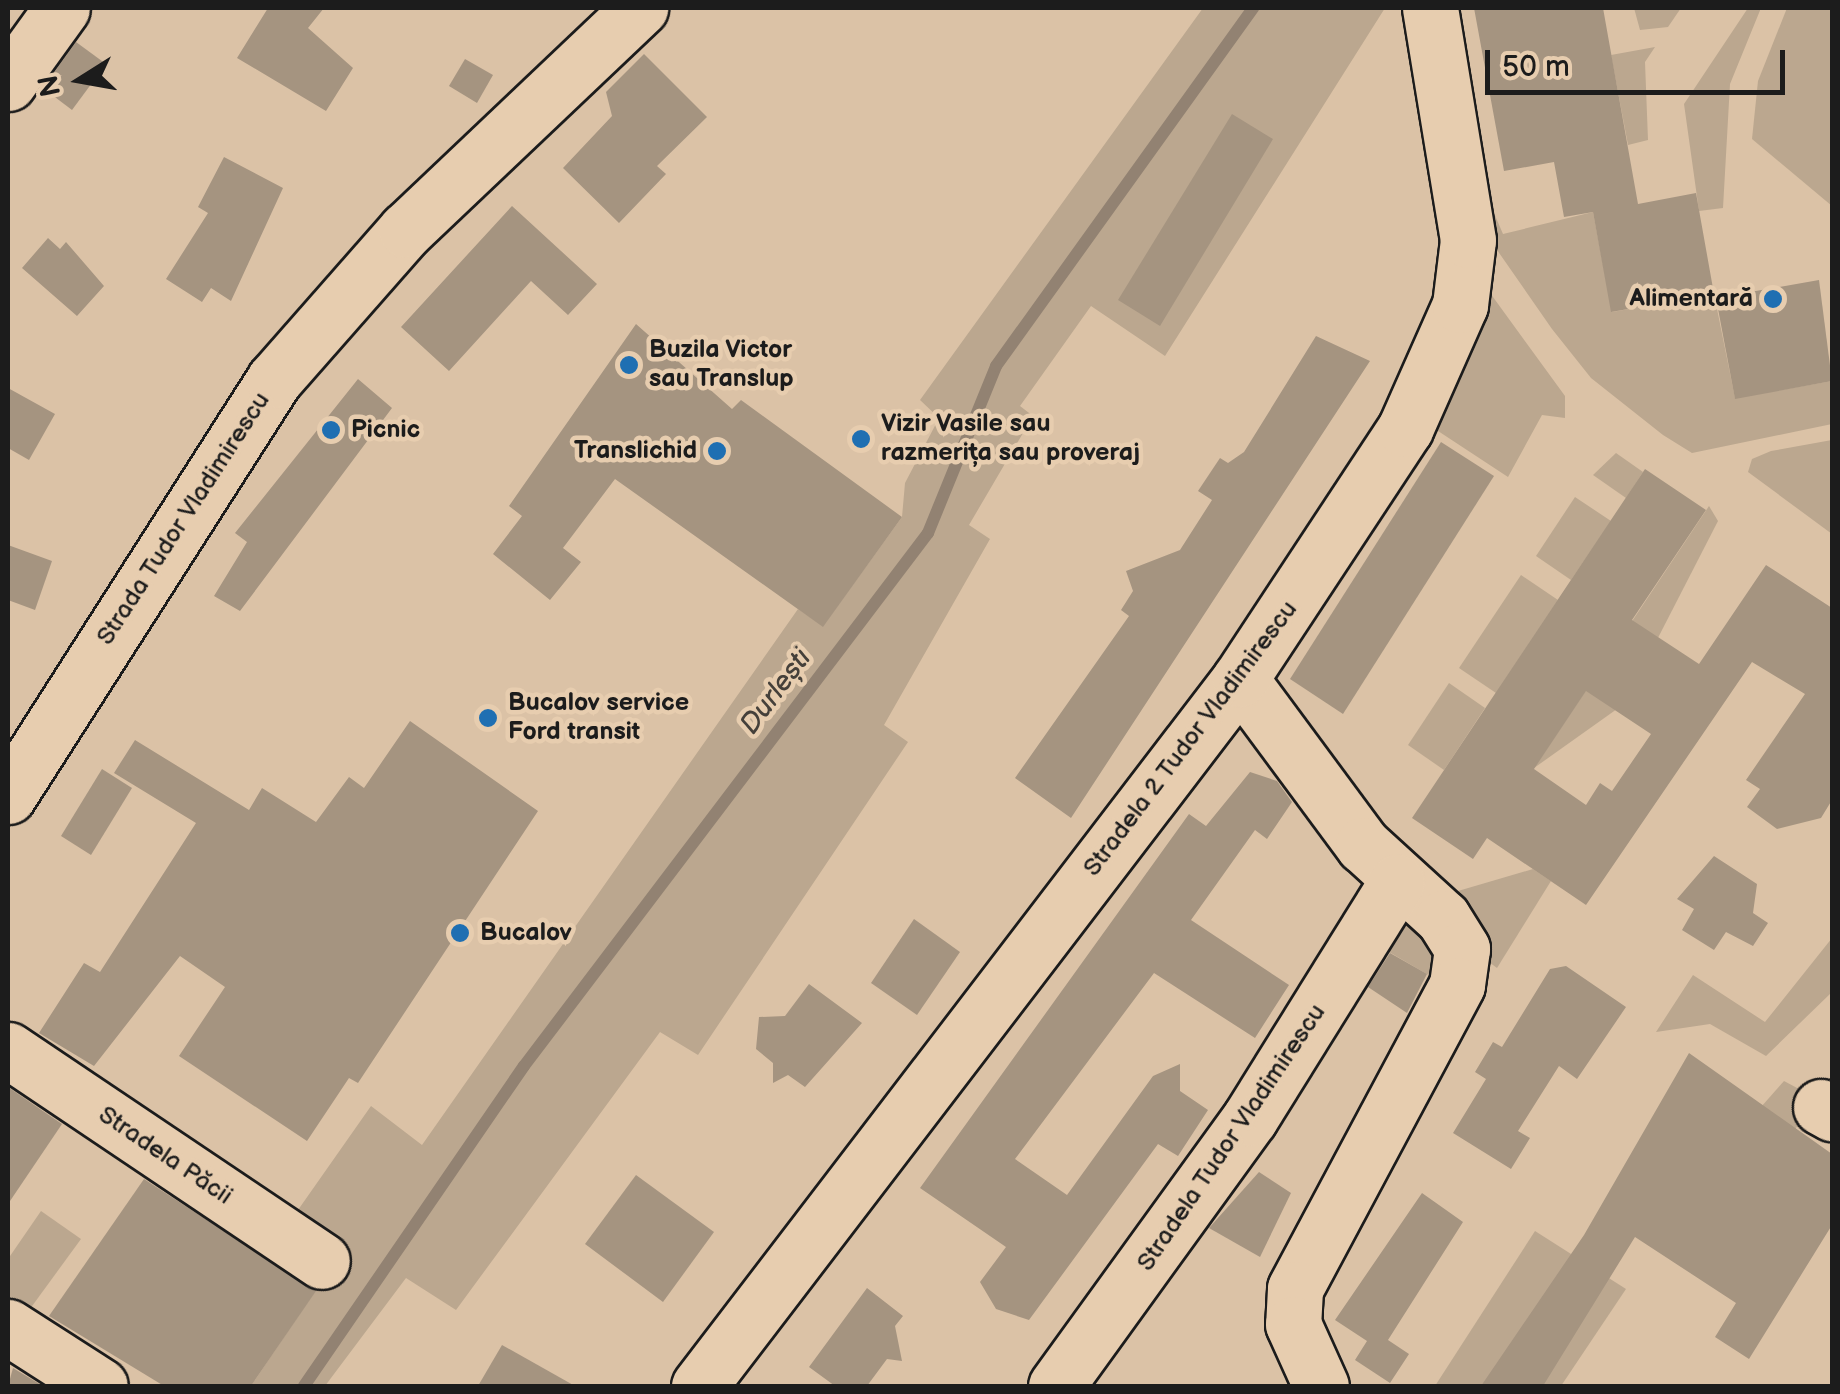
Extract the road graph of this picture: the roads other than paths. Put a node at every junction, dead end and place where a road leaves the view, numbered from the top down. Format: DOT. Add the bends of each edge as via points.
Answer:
graph roads {
  1 [pos="62,8"];
  2 [pos="640,8"];
  3 [pos="1430,8"];
  4 [pos="8,83"];
  5 [pos="1240,679"];
  6 [pos="8,796"];
  7 [pos="1397,882"];
  8 [pos="8,1050"];
  9 [pos="322,1261"];
  10 [pos="8,1327"];
  11 [pos="100,1386"];
  12 [pos="698,1386"];
  13 [pos="1056,1386"];
  14 [pos="1321,1386"];
  1 -- 4 [label="street"];
  2 -- 6 [label="street, Strada Tudor Vladimirescu" via="406,230 274,380"];
  3 -- 5 [label="street, Stradela 2 Tudor Vladimirescu" via="1468,240 1460,305 1406,429"];
  5 -- 7 [label="street"];
  5 -- 12 [label="street, Stradela 2 Tudor Vladimirescu"];
  7 -- 13 [label="street, Stradela Tudor Vladimirescu" via="1250,1118"];
  7 -- 14 [label="street" via="1456,932 1463,968 1294,1289 1293,1324"];
  8 -- 9 [label="street, Stradela Păcii"];
  10 -- 11 [label="street"];
}
